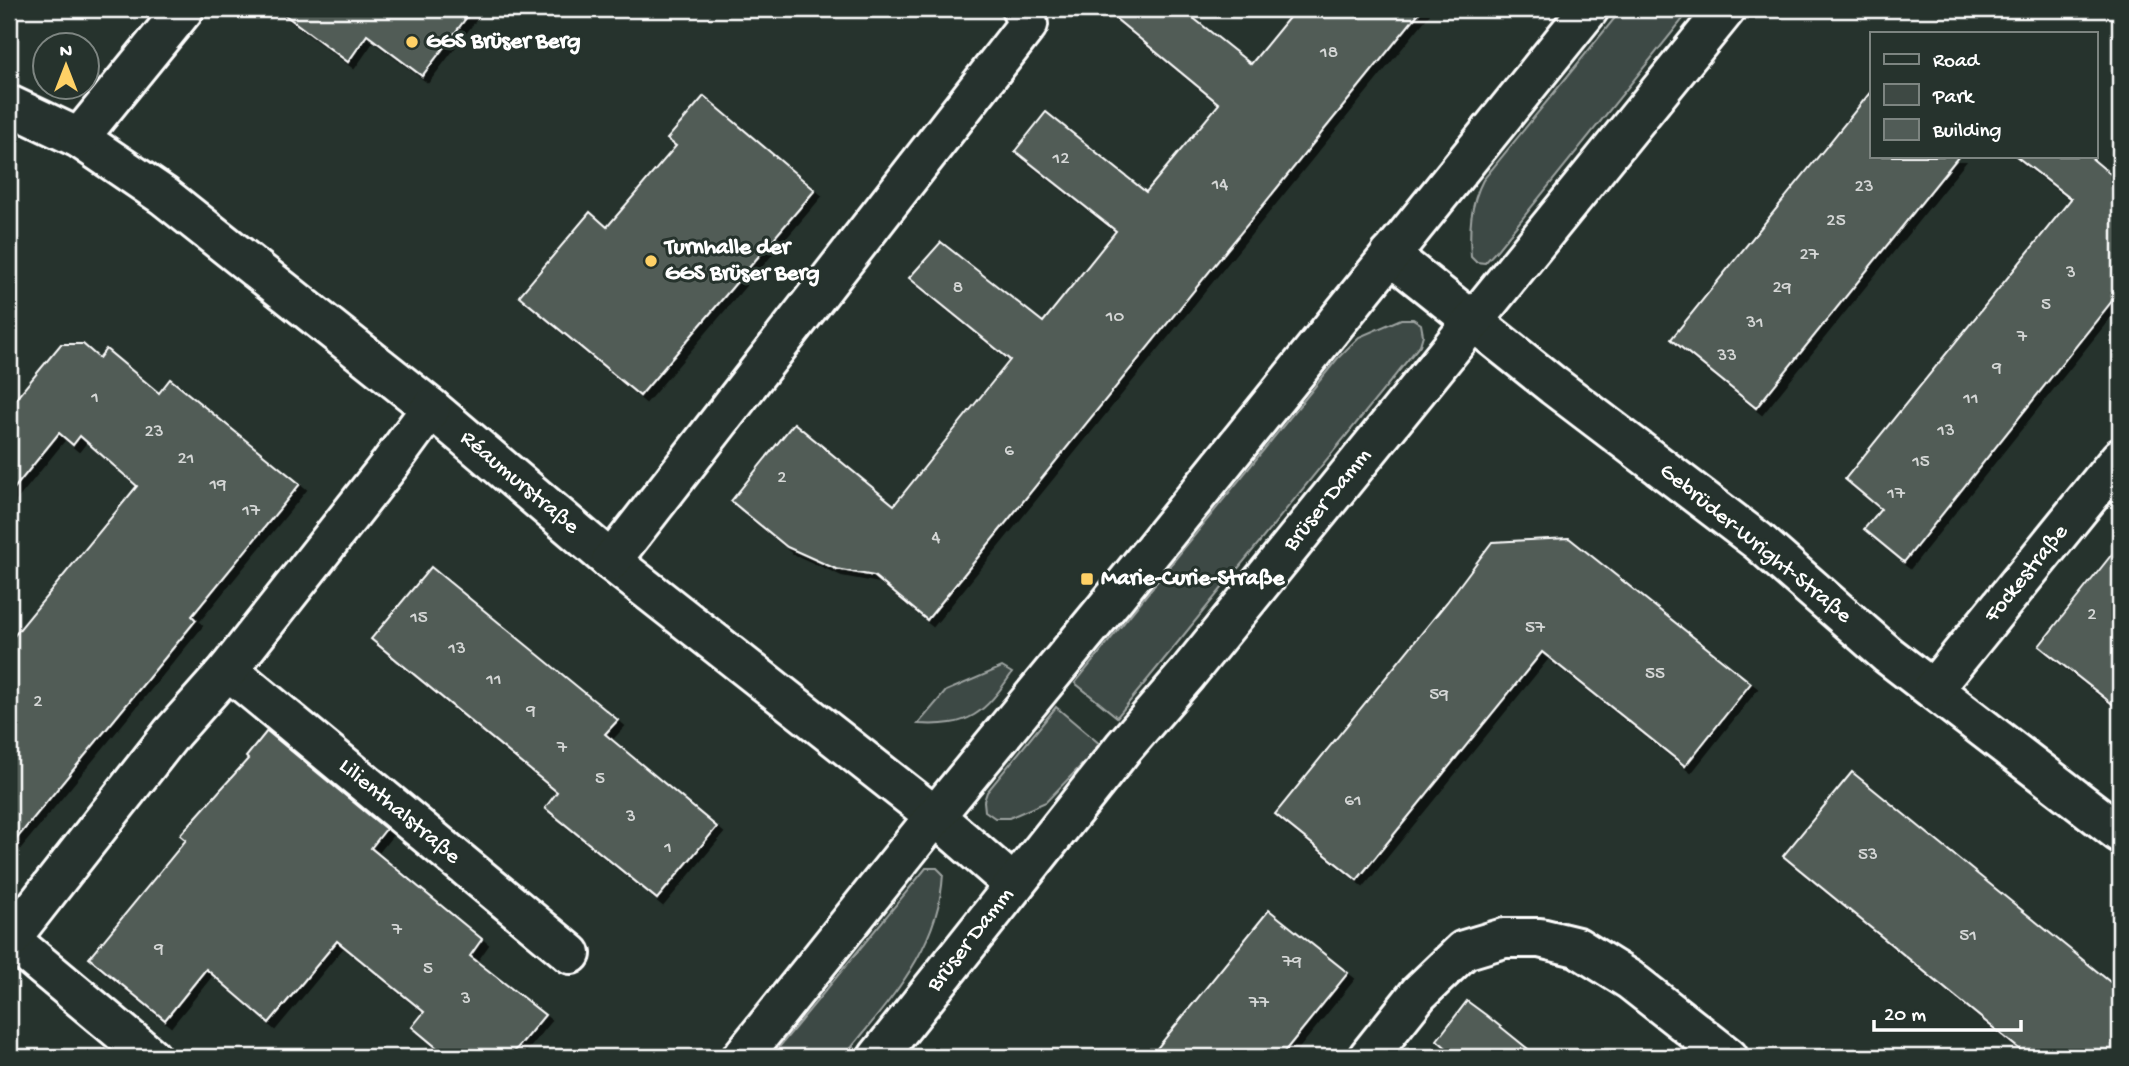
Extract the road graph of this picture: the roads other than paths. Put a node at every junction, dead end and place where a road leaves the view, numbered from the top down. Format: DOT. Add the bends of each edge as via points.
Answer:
graph roads {
  1 [pos="184,9"];
  2 [pos="1021,9"];
  3 [pos="1590,9"];
  4 [pos="1726,9"];
  5 [pos="9,104"];
  6 [pos="79,138"];
  7 [pos="1390,256"];
  8 [pos="1473,322"];
  9 [pos="431,408"];
  10 [pos="2120,458"];
  11 [pos="611,561"];
  12 [pos="228,670"];
  13 [pos="1933,689"];
  14 [pos="935,816"];
  15 [pos="2120,833"];
  16 [pos="1014,885"];
  17 [pos="10,940"];
  18 [pos="571,954"];
  19 [pos="151,1057"];
  20 [pos="742,1057"];
  21 [pos="878,1057"];
  22 [pos="1368,1057"];
  23 [pos="1728,1057"];
  1 -- 6 [label="street"];
  2 -- 11 [label="street" via="1028,24"];
  3 -- 7 [label="street"];
  4 -- 8 [label="street, Brüser Damm"];
  5 -- 6 [label="street, Réaumurstraße"];
  6 -- 9 [label="street, Réaumurstraße" via="164,196"];
  7 -- 8 [label="street, Gebrüder-Wright-Straße"];
  7 -- 14 [label="street"];
  8 -- 13 [label="street, Gebrüder-Wright-Straße" via="1758,541"];
  8 -- 16 [label="street, Brüser Damm"];
  9 -- 11 [label="street, Réaumurstraße"];
  9 -- 12 [label="street"];
  10 -- 13 [label="street, Fockestraße"];
  11 -- 14 [label="street, Réaumurstraße"];
  12 -- 17 [label="street" via="172,733"];
  12 -- 18 [label="street, Lilienthalstraße"];
  13 -- 15 [label="street, Gebrüder-Wright-Straße"];
  14 -- 16 [label="street, Réaumurstraße"];
  14 -- 20 [label="street"];
  16 -- 21 [label="street, Brüser Damm"];
  17 -- 19 [label="street"];
  22 -- 23 [label="street" via="1419,993 1464,950 1504,938 1540,938 1577,947 1630,980"];
}
